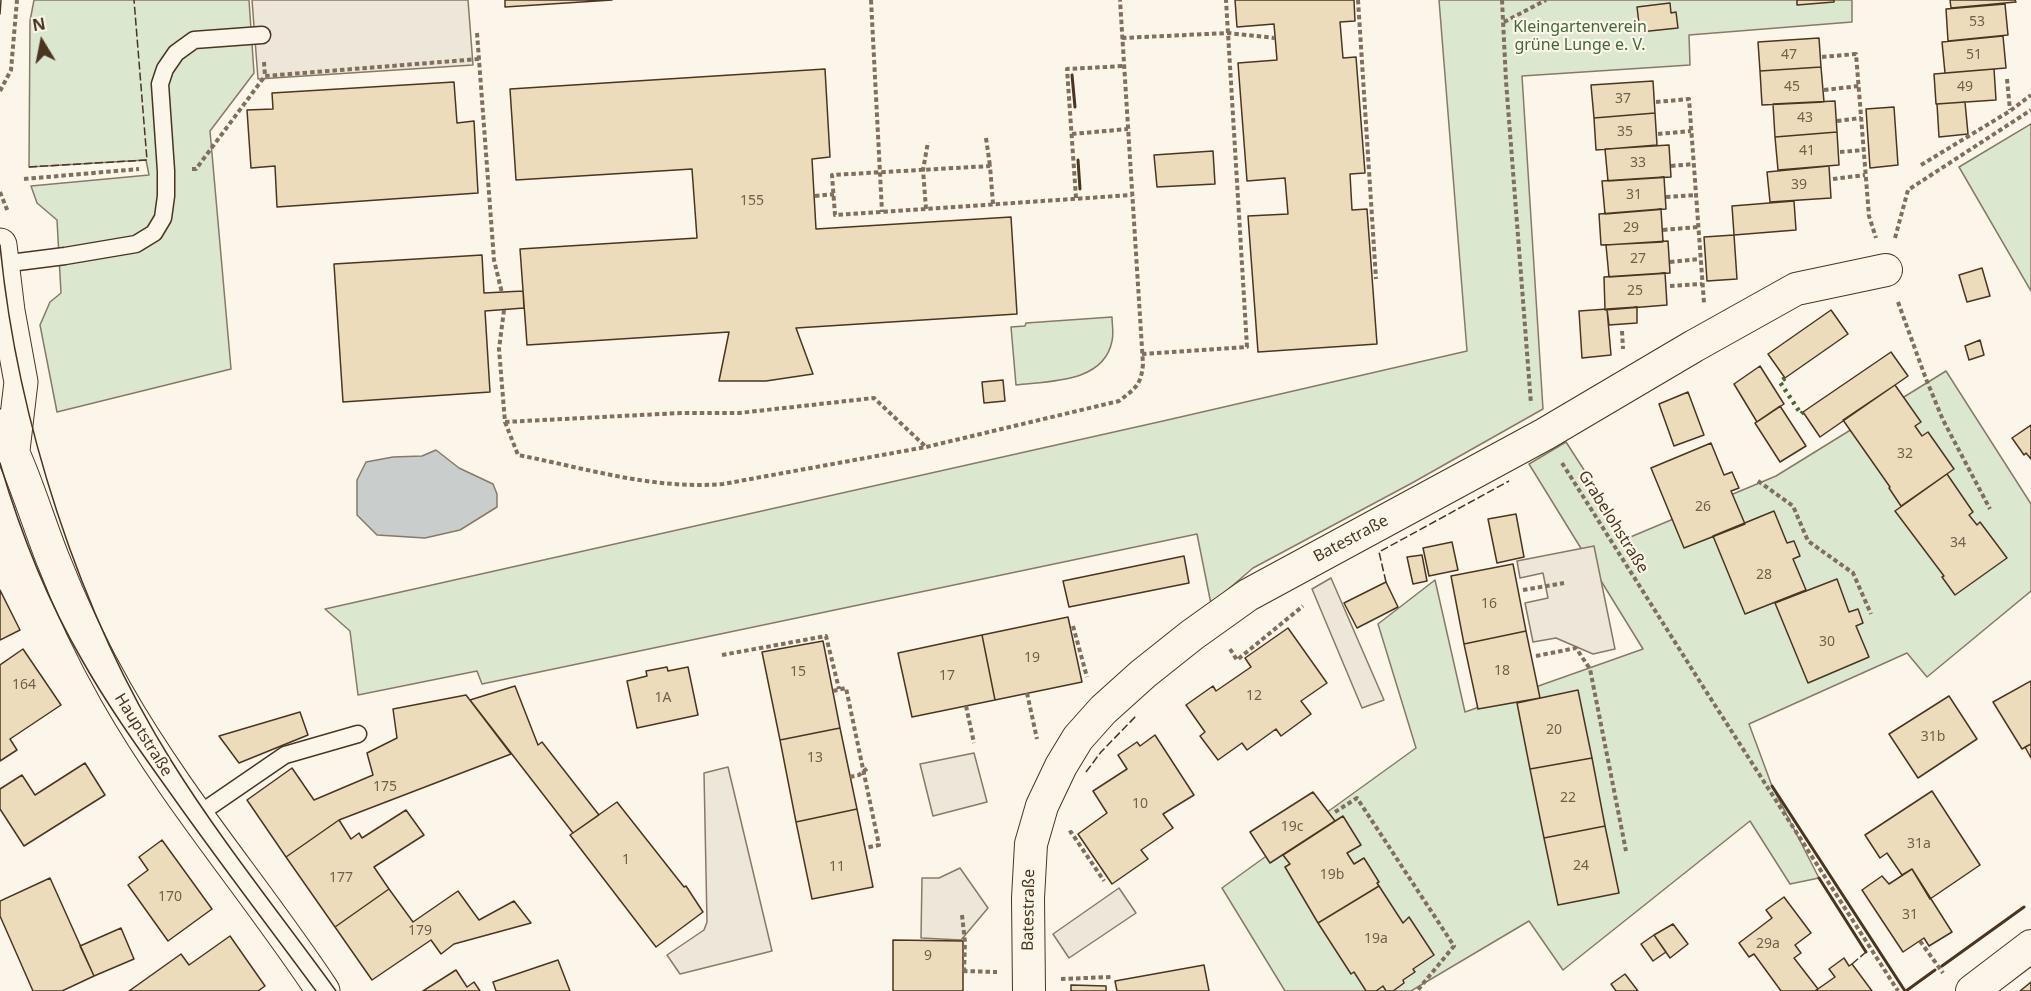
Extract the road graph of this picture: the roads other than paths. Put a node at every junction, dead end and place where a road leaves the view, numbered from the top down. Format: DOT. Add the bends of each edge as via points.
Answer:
graph roads {
  1 [pos="262,35"];
  2 [pos="1,258"];
  3 [pos="1886,270"];
  4 [pos="6,438"];
  5 [pos="358,734"];
  6 [pos="196,816"];
  7 [pos="2031,945"];
  8 [pos="323,991"];
  9 [pos="1029,991"];
  10 [pos="1972,991"];
  1 -- 2 [label="lane" via="194,40 176,53 165,69 160,84 166,196 164,218 154,233 136,244 65,256"];
  2 -- 4 [label="main road, Hauptstraße" via="21,381"];
  3 -- 9 [label="street, Batestraße" via="1796,289 1545,434 1248,595 1143,674 1078,738 1042,806 1031,844"];
  4 -- 6 [label="main road, Hauptstraße" via="53,560 91,644 116,692"];
  5 -- 6 [label="lane" via="285,755"];
  6 -- 8 [label="main road, Hauptstraße"];
  7 -- 10 [label="street"];
}
